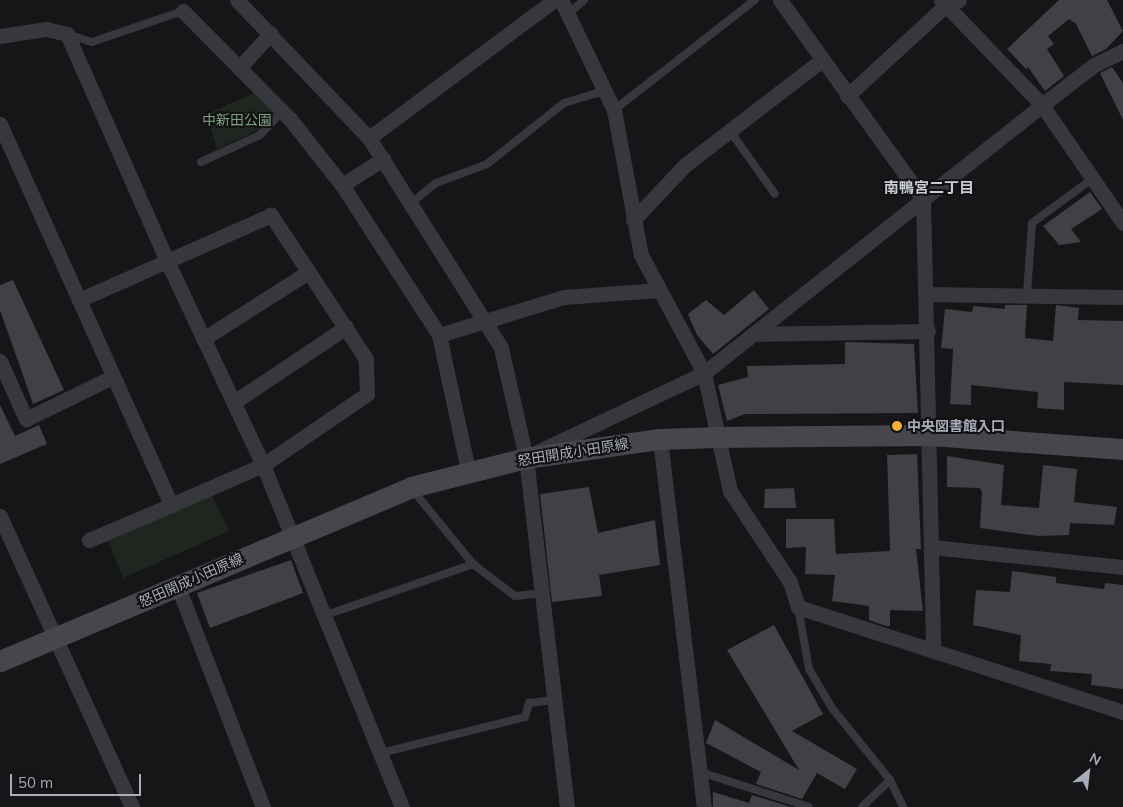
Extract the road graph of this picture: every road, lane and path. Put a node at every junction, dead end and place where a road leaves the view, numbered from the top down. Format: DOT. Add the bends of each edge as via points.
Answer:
graph roads {
  1 [pos="237,0"];
  2 [pos="554,0"];
  3 [pos="561,0"];
  4 [pos="584,0"];
  5 [pos="755,0"];
  6 [pos="780,0"];
  7 [pos="948,2"];
  8 [pos="183,11"];
  9 [pos="568,14"];
  10 [pos="271,33"];
  11 [pos="68,34"];
  12 [pos="0,36"];
  13 [pos="1123,51"];
  14 [pos="822,60"];
  15 [pos="239,68"];
  16 [pos="604,91"];
  17 [pos="847,96"];
  18 [pos="1042,105"];
  19 [pos="614,110"];
  20 [pos="282,111"];
  21 [pos="0,124"];
  22 [pos="730,131"];
  23 [pos="369,138"];
  24 [pos="383,159"];
  25 [pos="200,162"];
  26 [pos="1092,179"];
  27 [pos="342,185"];
  28 [pos="775,194"];
  29 [pos="923,199"];
  30 [pos="410,204"];
  31 [pos="633,220"];
  32 [pos="1123,223"];
  33 [pos="167,261"];
  34 [pos="308,272"];
  35 [pos="659,290"];
  36 [pos="1027,293"];
  37 [pos="926,294"];
  38 [pos="1123,297"];
  39 [pos="79,300"];
  40 [pos="489,323"];
  41 [pos="346,327"];
  42 [pos="928,331"];
  43 [pos="753,334"];
  44 [pos="439,335"];
  45 [pos="203,339"];
  46 [pos="0,361"];
  47 [pos="704,373"];
  48 [pos="112,377"];
  49 [pos="234,402"];
  50 [pos="932,435"];
  51 [pos="716,437"];
  52 [pos="660,439"];
  53 [pos="1123,449"];
  54 [pos="526,458"];
  55 [pos="263,465"];
  56 [pos="468,470"];
  57 [pos="411,487"];
  58 [pos="171,505"];
  59 [pos="0,516"];
  60 [pos="294,534"];
  61 [pos="90,540"];
  62 [pos="932,546"];
  63 [pos="473,564"];
  64 [pos="1123,567"];
  65 [pos="178,587"];
  66 [pos="542,593"];
  67 [pos="798,607"];
  68 [pos="326,615"];
  69 [pos="56,636"];
  70 [pos="933,651"];
  71 [pos="0,661"];
  72 [pos="554,700"];
  73 [pos="1123,712"];
  74 [pos="381,753"];
  75 [pos="700,772"];
  76 [pos="890,780"];
  77 [pos="132,807"];
  78 [pos="263,807"];
  79 [pos="402,807"];
  80 [pos="567,807"];
  81 [pos="704,807"];
  82 [pos="809,807"];
  83 [pos="862,807"];
  84 [pos="903,807"];
  1 -- 10 [label="street"];
  2 -- 23 [label="street"];
  3 -- 9 [label="street"];
  4 -- 9 [label="lane"];
  5 -- 19 [label="lane"];
  6 -- 14 [label="street"];
  7 -- 17 [label="street"];
  7 -- 18 [label="street"];
  8 -- 11 [label="lane" via="92,42"];
  8 -- 15 [label="street"];
  9 -- 16 [label="street"];
  10 -- 15 [label="street"];
  10 -- 23 [label="street"];
  11 -- 12 [label="street" via="46,29"];
  11 -- 33 [label="street"];
  13 -- 18 [label="street" via="1094,65"];
  14 -- 17 [label="street"];
  14 -- 22 [label="street"];
  15 -- 20 [label="street"];
  16 -- 19 [label="street"];
  16 -- 30 [label="lane" via="564,103 487,164 443,179"];
  17 -- 29 [label="street"];
  18 -- 26 [label="street"];
  18 -- 29 [label="street"];
  19 -- 31 [label="street"];
  20 -- 25 [label="lane" via="260,135"];
  20 -- 27 [label="street"];
  21 -- 39 [label="street"];
  22 -- 28 [label="lane"];
  22 -- 31 [label="street" via="685,165"];
  23 -- 24 [label="street"];
  24 -- 27 [label="street"];
  24 -- 30 [label="street"];
  26 -- 32 [label="street"];
  26 -- 36 [label="lane" via="1032,223"];
  27 -- 44 [label="street"];
  29 -- 37 [label="street"];
  29 -- 43 [label="street"];
  30 -- 40 [label="street"];
  31 -- 35 [label="street" via="641,255"];
  33 -- 34 [label="street" via="271,216"];
  33 -- 39 [label="street"];
  33 -- 45 [label="street"];
  34 -- 41 [label="street"];
  34 -- 45 [label="street"];
  35 -- 40 [label="street" via="564,296"];
  35 -- 47 [label="street"];
  36 -- 37 [label="street"];
  36 -- 38 [label="street"];
  37 -- 42 [label="street"];
  39 -- 48 [label="street"];
  40 -- 44 [label="street"];
  40 -- 54 [label="street" via="501,348"];
  41 -- 49 [label="street"];
  41 -- 55 [label="street" via="366,359 367,394"];
  42 -- 43 [label="street"];
  42 -- 50 [label="street"];
  43 -- 47 [label="street"];
  44 -- 56 [label="street"];
  45 -- 49 [label="street"];
  46 -- 48 [label="street" via="26,419"];
  47 -- 51 [label="street"];
  47 -- 54 [label="street"];
  48 -- 58 [label="street"];
  49 -- 55 [label="street"];
  50 -- 51 [label="main road, 怒田開成小田原線"];
  50 -- 53 [label="main road, 怒田開成小田原線"];
  50 -- 62 [label="street"];
  51 -- 52 [label="main road, 怒田開成小田原線"];
  51 -- 67 [label="street" via="730,491 790,582"];
  52 -- 54 [label="main road, 怒田開成小田原線"];
  52 -- 75 [label="street"];
  54 -- 56 [label="main road, 怒田開成小田原線"];
  54 -- 66 [label="street"];
  55 -- 58 [label="street"];
  55 -- 60 [label="street"];
  56 -- 57 [label="main road, 怒田開成小田原線"];
  57 -- 60 [label="main road, 怒田開成小田原線"];
  57 -- 63 [label="lane"];
  58 -- 61 [label="street"];
  59 -- 69 [label="street"];
  60 -- 65 [label="main road, 怒田開成小田原線"];
  60 -- 68 [label="street"];
  62 -- 64 [label="street"];
  62 -- 70 [label="street"];
  63 -- 66 [label="lane" via="514,596"];
  63 -- 68 [label="lane"];
  65 -- 69 [label="main road, 怒田開成小田原線"];
  65 -- 78 [label="street"];
  66 -- 72 [label="street"];
  67 -- 70 [label="street"];
  67 -- 76 [label="lane" via="809,669 832,708"];
  68 -- 74 [label="street"];
  69 -- 71 [label="main road, 怒田開成小田原線"];
  69 -- 77 [label="street"];
  70 -- 73 [label="street"];
  72 -- 74 [label="lane" via="529,703 524,717"];
  72 -- 80 [label="street"];
  74 -- 79 [label="street"];
  75 -- 81 [label="street"];
  75 -- 82 [label="lane"];
  76 -- 83 [label="lane"];
  76 -- 84 [label="lane"];
}
